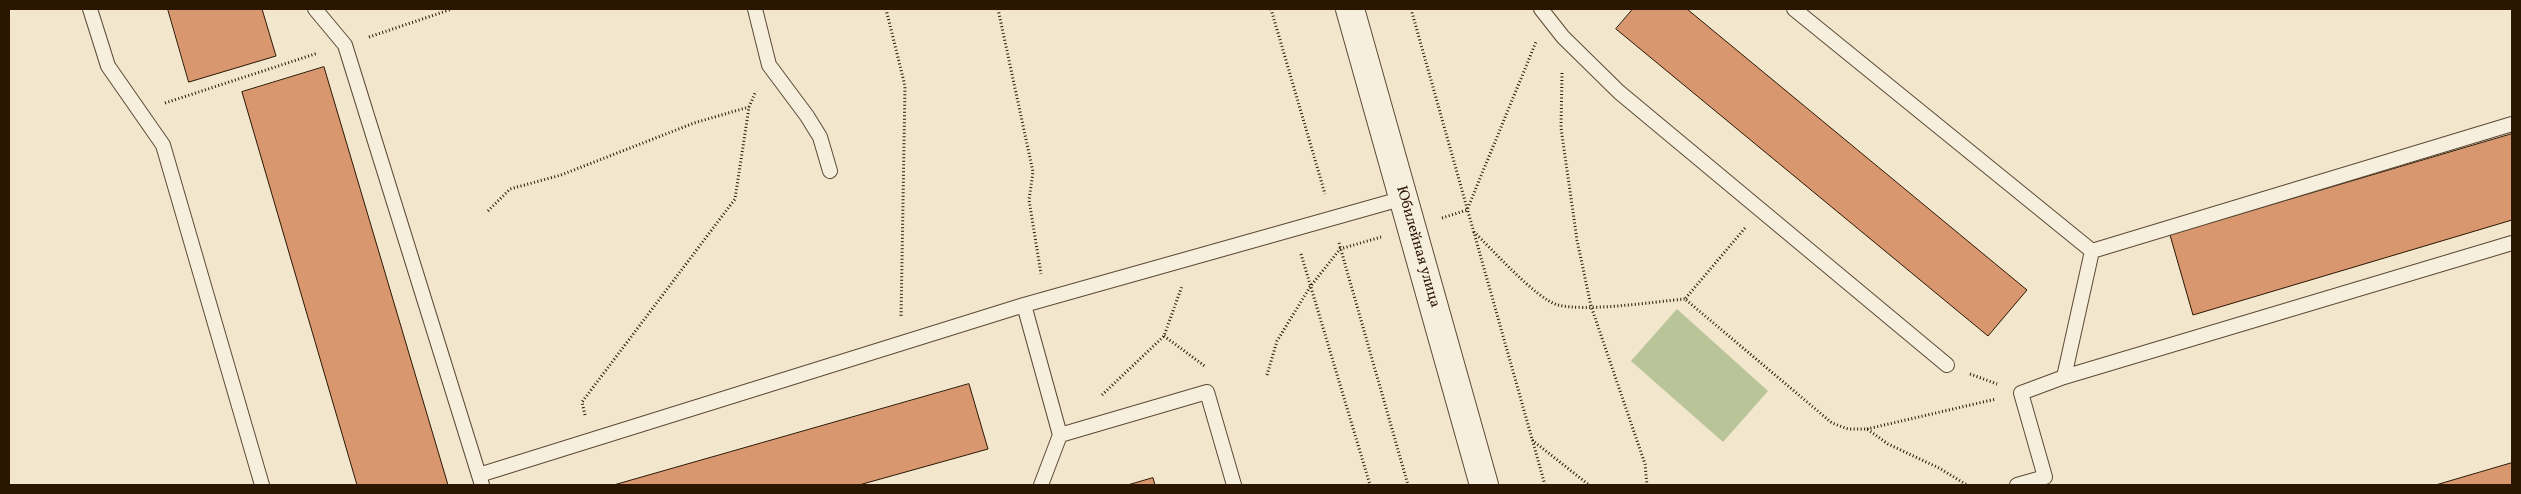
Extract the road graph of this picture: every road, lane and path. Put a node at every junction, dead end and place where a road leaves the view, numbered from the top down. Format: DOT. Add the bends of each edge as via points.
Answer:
graph roads {
  1 [pos="90,9"];
  2 [pos="315,9"];
  3 [pos="452,9"];
  4 [pos="756,9"];
  5 [pos="886,9"];
  6 [pos="998,9"];
  7 [pos="1271,9"];
  8 [pos="1350,9"];
  9 [pos="1411,9"];
  10 [pos="1794,9"];
  11 [pos="1544,12"];
  12 [pos="1563,37"];
  13 [pos="345,45"];
  14 [pos="769,65"];
  15 [pos="749,107"];
  16 [pos="140,111"];
  17 [pos="2512,124"];
  18 [pos="830,171"];
  19 [pos="1404,198"];
  20 [pos="1760,209"];
  21 [pos="1468,210"];
  22 [pos="488,211"];
  23 [pos="1332,218"];
  24 [pos="1412,228"];
  25 [pos="1293,229"];
  26 [pos="1473,232"];
  27 [pos="2512,243"];
  28 [pos="1340,249"];
  29 [pos="2092,251"];
  30 [pos="1193,258"];
  31 [pos="1310,287"];
  32 [pos="1685,299"];
  33 [pos="1024,305"];
  34 [pos="1591,306"];
  35 [pos="1164,336"];
  36 [pos="900,344"];
  37 [pos="1947,365"];
  38 [pos="1209,369"];
  39 [pos="1267,375"];
  40 [pos="2064,377"];
  41 [pos="2021,393"];
  42 [pos="586,418"];
  43 [pos="1867,429"];
  44 [pos="1060,435"];
  45 [pos="1532,439"];
  46 [pos="481,480"];
  47 [pos="2046,481"];
  48 [pos="262,485"];
  49 [pos="1042,485"];
  50 [pos="1234,485"];
  51 [pos="1370,485"];
  52 [pos="1408,485"];
  53 [pos="1484,485"];
  54 [pos="1545,485"];
  55 [pos="1589,485"];
  56 [pos="1647,485"];
  57 [pos="1967,485"];
  58 [pos="2017,485"];
  1 -- 16 [label="lane" via="108,66"];
  2 -- 13 [label="lane"];
  3 -- 13 [label="path"];
  4 -- 14 [label="lane"];
  5 -- 36 [label="path" via="905,86"];
  6 -- 33 [label="path" via="1033,172 1029,200 1042,273"];
  7 -- 23 [label="path"];
  8 -- 19 [label="street, Юбилейная улица"];
  9 -- 21 [label="path"];
  10 -- 29 [label="lane"];
  11 -- 12 [label="lane"];
  11 -- 21 [label="path"];
  12 -- 20 [label="lane" via="1619,92"];
  12 -- 34 [label="path" via="1561,128 1577,240"];
  13 -- 16 [label="path"];
  13 -- 46 [label="lane"];
  14 -- 15 [label="path"];
  14 -- 18 [label="lane" via="820,137"];
  15 -- 22 [label="path" via="694,123 561,175 510,189"];
  15 -- 42 [label="path" via="735,199 582,402"];
  16 -- 48 [label="lane" via="163,145"];
  17 -- 29 [label="lane"];
  19 -- 23 [label="lane"];
  19 -- 24 [label="street, Юбилейная улица"];
  20 -- 32 [label="path"];
  20 -- 37 [label="lane"];
  21 -- 24 [label="path"];
  21 -- 26 [label="path"];
  23 -- 25 [label="lane"];
  23 -- 28 [label="path"];
  24 -- 28 [label="path"];
  24 -- 53 [label="street, Юбилейная улица"];
  25 -- 30 [label="lane"];
  25 -- 31 [label="path"];
  26 -- 34 [label="path" via="1541,296 1557,305"];
  26 -- 45 [label="path"];
  27 -- 40 [label="lane"];
  28 -- 31 [label="path"];
  28 -- 52 [label="path"];
  29 -- 40 [label="lane"];
  30 -- 33 [label="lane"];
  30 -- 35 [label="path"];
  31 -- 39 [label="path" via="1276,341"];
  31 -- 51 [label="path"];
  32 -- 34 [label="path"];
  32 -- 43 [label="path" via="1832,423 1848,429"];
  33 -- 36 [label="lane"];
  33 -- 44 [label="lane"];
  34 -- 56 [label="path" via="1645,464"];
  35 -- 38 [label="path"];
  35 -- 44 [label="path"];
  36 -- 46 [label="lane"];
  37 -- 41 [label="path"];
  40 -- 41 [label="lane"];
  41 -- 43 [label="path"];
  41 -- 47 [label="lane"];
  43 -- 57 [label="path" via="1888,444"];
  44 -- 49 [label="lane"];
  44 -- 50 [label="lane" via="1207,392"];
  45 -- 54 [label="path"];
  45 -- 55 [label="path"];
  47 -- 58 [label="lane"];
}
